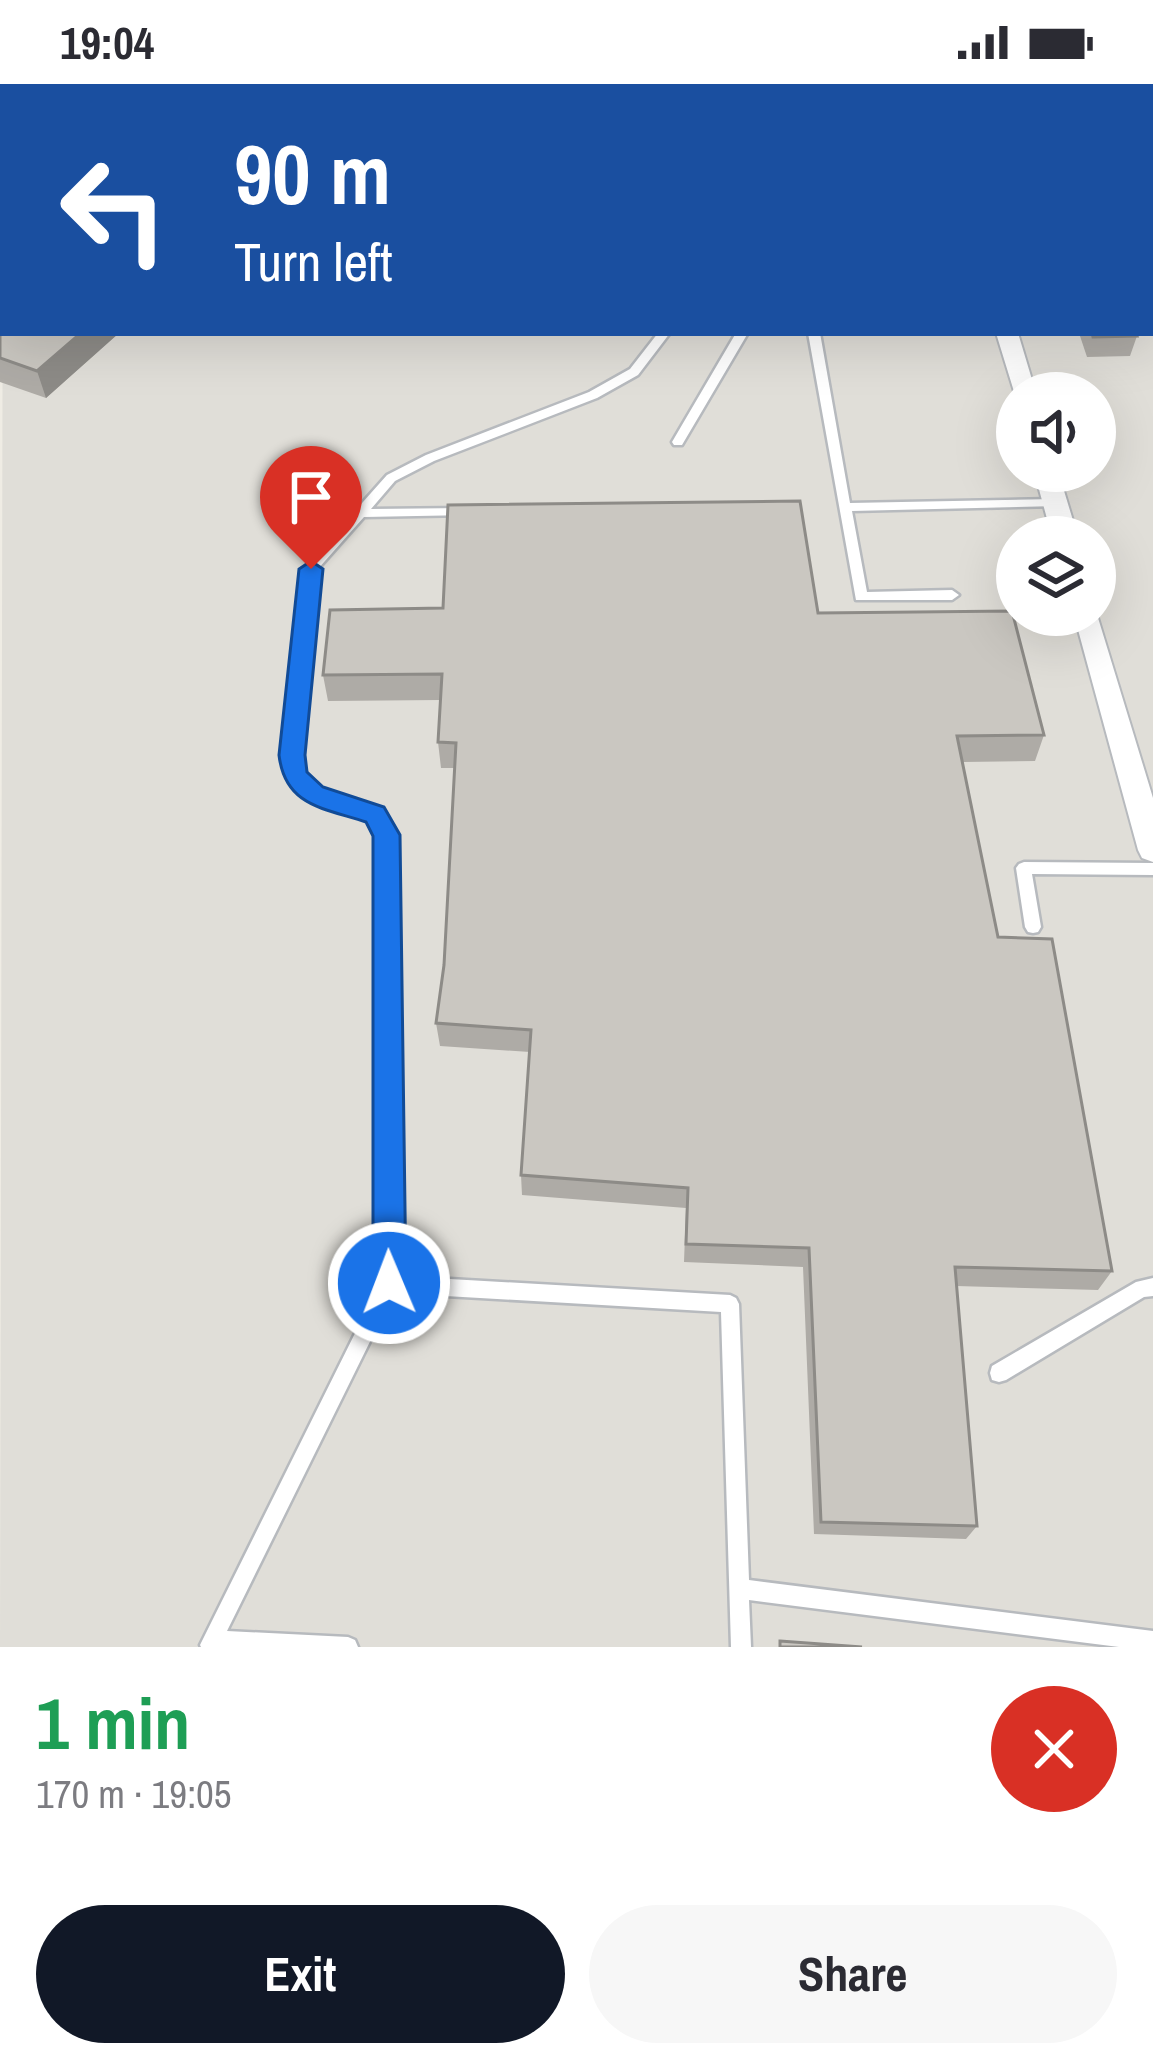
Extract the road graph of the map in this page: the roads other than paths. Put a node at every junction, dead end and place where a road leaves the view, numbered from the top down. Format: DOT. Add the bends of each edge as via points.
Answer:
graph roads {
  1 [pos="662,336"];
  2 [pos="740,336"];
  3 [pos="815,336"];
  4 [pos="1008,336"];
  5 [pos="1018,372"];
  6 [pos="678,442"];
  7 [pos="1052,492"];
  8 [pos="1055,503"];
  9 [pos="845,506"];
  10 [pos="478,512"];
  11 [pos="361,513"];
  12 [pos="1059,516"];
  13 [pos="952,595"];
  14 [pos="1093,636"];
  15 [pos="1151,833"];
  16 [pos="1153,869"];
  17 [pos="1033,927"];
  18 [pos="389,1283"];
  19 [pos="1153,1287"];
  20 [pos="999,1373"];
  21 [pos="740,1589"];
  22 [pos="1153,1641"];
  23 [pos="211,1644"];
  24 [pos="348,1647"];
  25 [pos="741,1647"];
  1 -- 11 [label="lane" via="634,372 430,458 392,478"];
  2 -- 6 [label="lane"];
  3 -- 9 [label="lane"];
  4 -- 5 [label="street"];
  7 -- 8 [label="street"];
  8 -- 9 [label="lane"];
  8 -- 12 [label="street"];
  9 -- 13 [label="lane" via="861,597"];
  10 -- 11 [label="lane"];
  11 -- 18 [label="lane" via="311,569 292,755 295,777 314,794 375,814 386,835"];
  14 -- 15 [label="street"];
  16 -- 17 [label="lane" via="1024,868"];
  18 -- 21 [label="lane" via="730,1304"];
  18 -- 23 [label="lane"];
  19 -- 20 [label="lane"];
  21 -- 22 [label="lane"];
  21 -- 25 [label="lane"];
  23 -- 24 [label="lane"];
}
